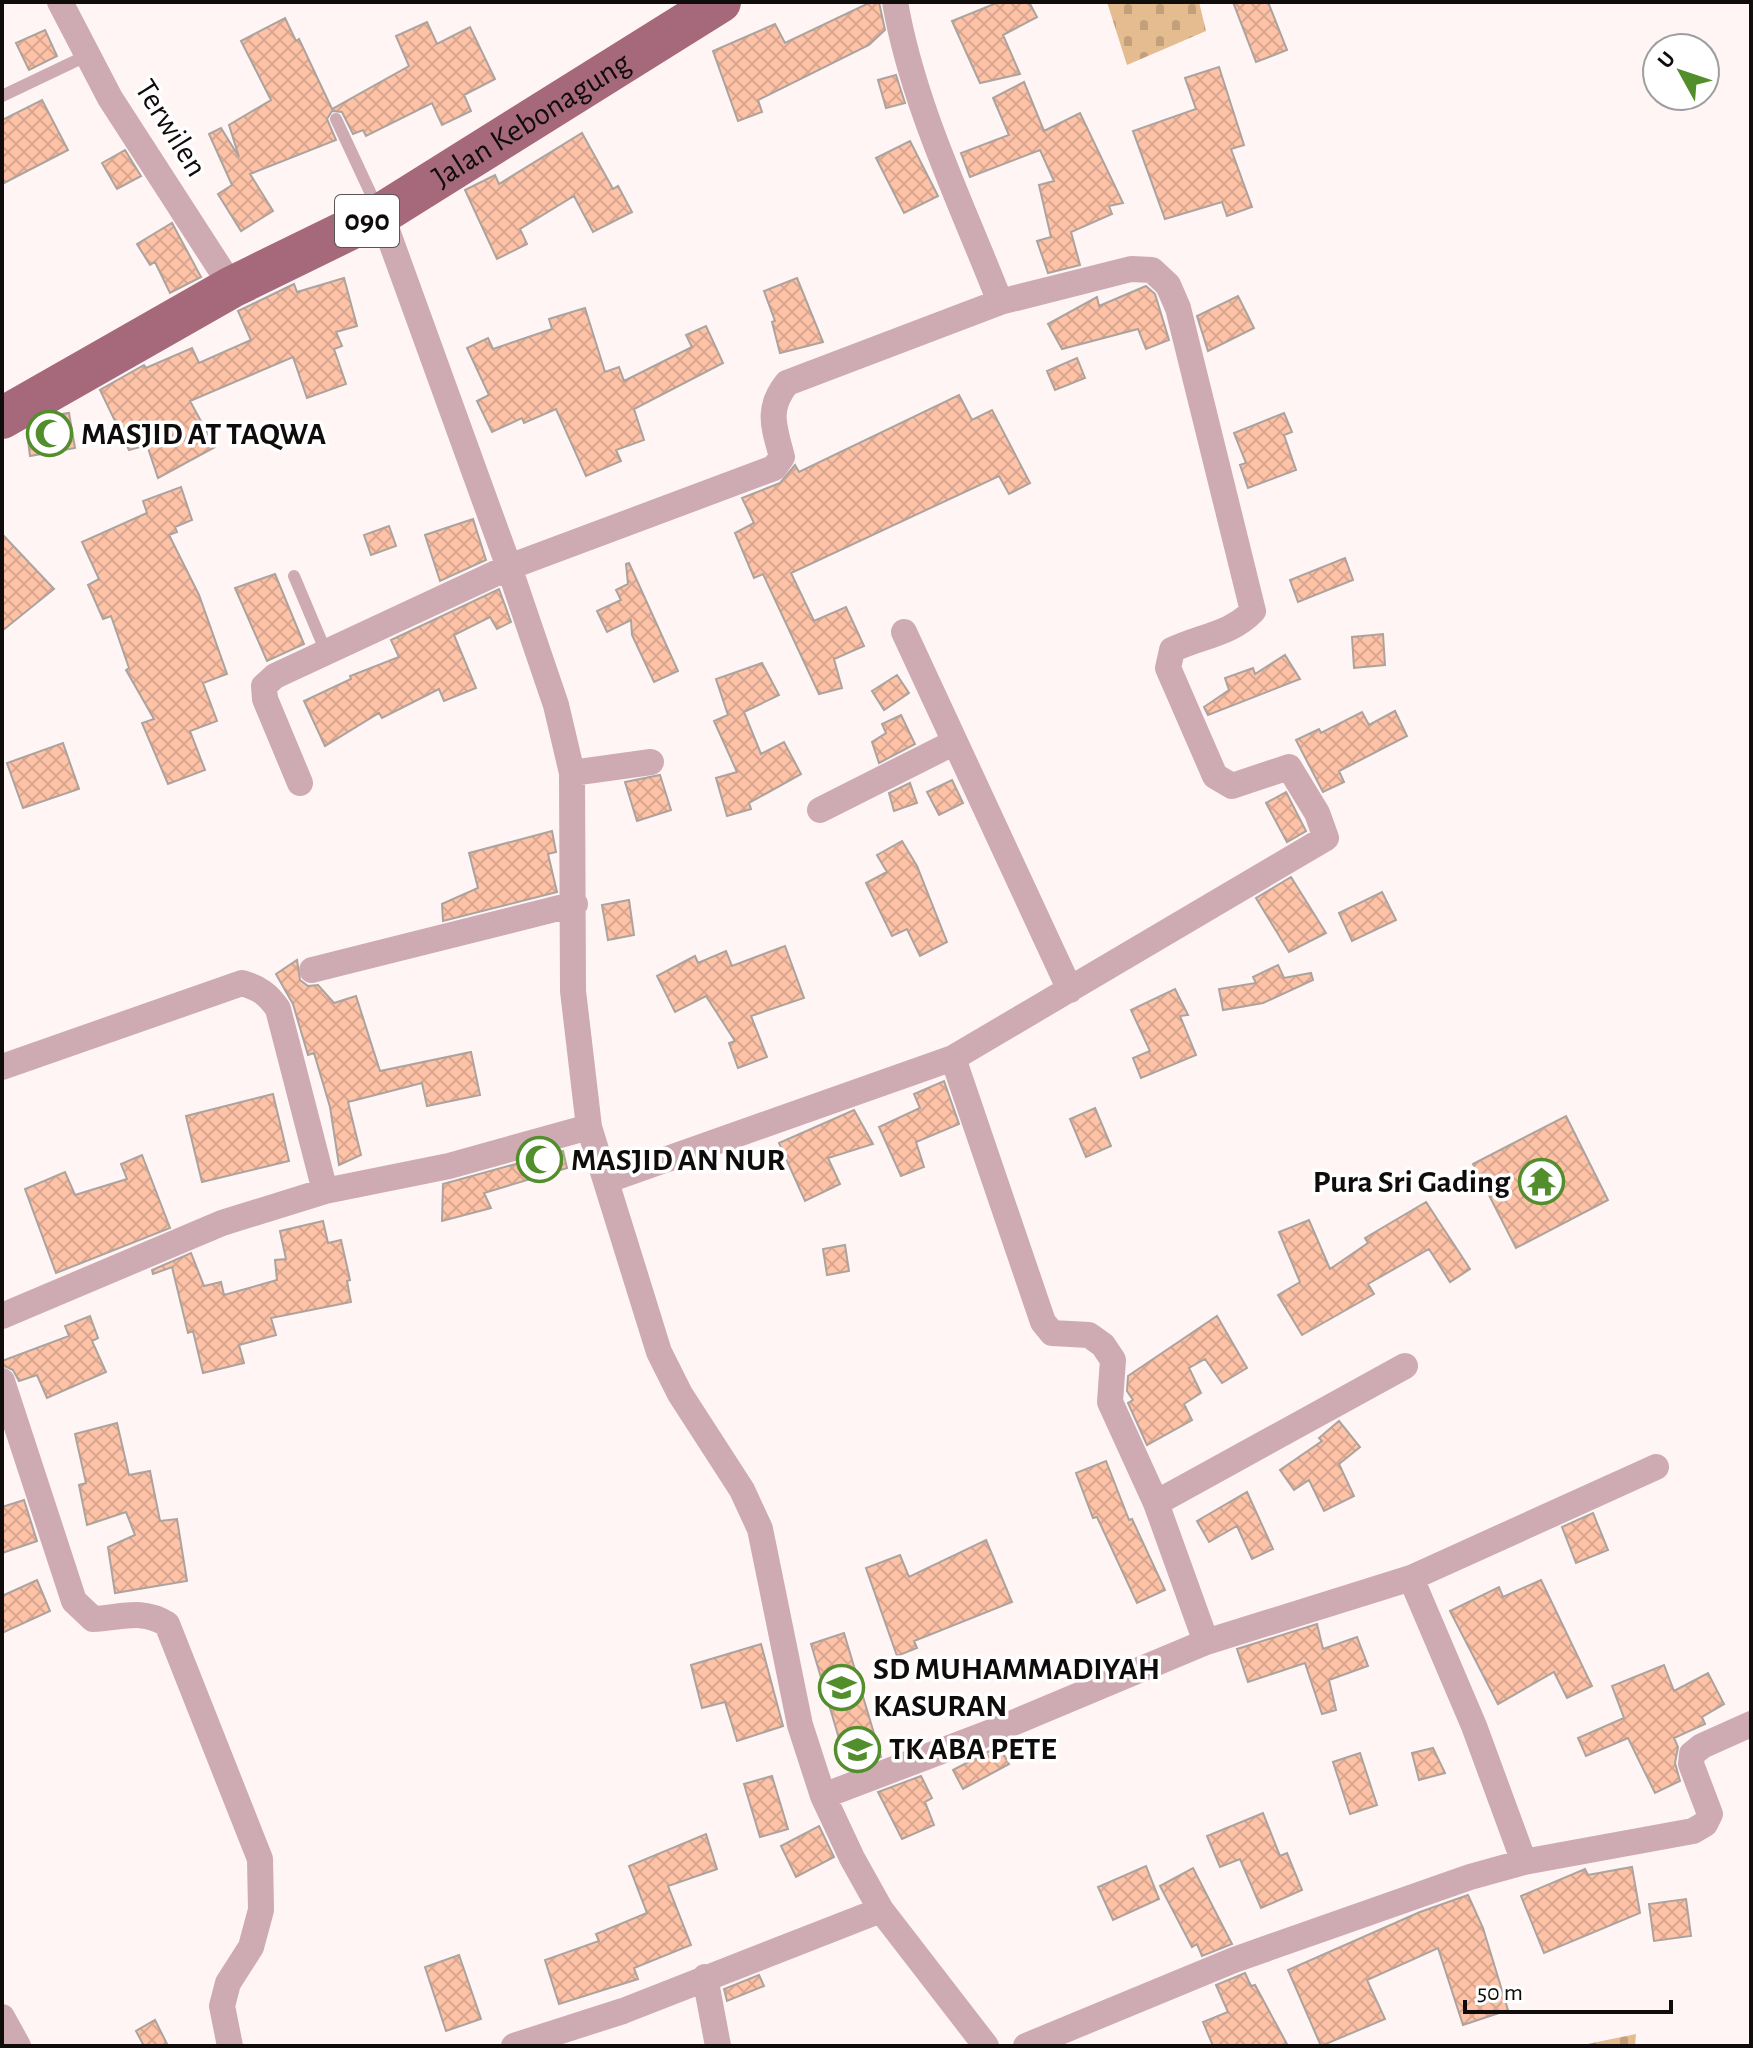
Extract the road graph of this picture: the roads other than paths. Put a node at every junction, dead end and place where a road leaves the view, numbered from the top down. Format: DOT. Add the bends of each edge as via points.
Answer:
graph roads {
  1 [pos="60,2"];
  2 [pos="720,2"];
  3 [pos="895,2"];
  4 [pos="88,55"];
  5 [pos="2,96"];
  6 [pos="336,119"];
  7 [pos="381,214"];
  8 [pos="232,287"];
  9 [pos="1000,302"];
  10 [pos="2,418"];
  11 [pos="509,567"];
  12 [pos="294,576"];
  13 [pos="904,632"];
  14 [pos="326,652"];
  15 [pos="955,742"];
  16 [pos="651,762"];
  17 [pos="572,773"];
  18 [pos="300,783"];
  19 [pos="820,810"];
  20 [pos="575,904"];
  21 [pos="312,970"];
  22 [pos="1070,990"];
  23 [pos="953,1058"];
  24 [pos="2,1067"];
  25 [pos="589,1127"];
  26 [pos="608,1180"];
  27 [pos="325,1191"];
  28 [pos="2,1316"];
  29 [pos="1405,1366"];
  30 [pos="2,1381"];
  31 [pos="1656,1467"];
  32 [pos="1156,1503"];
  33 [pos="1411,1578"];
  34 [pos="1206,1642"];
  35 [pos="1751,1724"];
  36 [pos="823,1796"];
  37 [pos="1524,1862"];
  38 [pos="881,1910"];
  39 [pos="705,1977"];
  40 [pos="2,2017"];
  41 [pos="18,2046"];
  42 [pos="230,2046"];
  43 [pos="514,2046"];
  44 [pos="718,2046"];
  45 [pos="986,2046"];
  46 [pos="1026,2046"];
  1 -- 4 [label="street, Terwilen"];
  2 -- 7 [label="main road, Jalan Kebonagung / 090"];
  3 -- 9 [label="street" via="903,53 921,106"];
  4 -- 5 [label="lane"];
  4 -- 8 [label="street, Terwilen"];
  6 -- 7 [label="lane"];
  7 -- 8 [label="main road, Jalan Kebonagung / 090"];
  7 -- 11 [label="street"];
  8 -- 10 [label="main road, Jalan Kebonagung / 090"];
  9 -- 11 [label="street" via="787,383 775,398 782,457 774,468"];
  9 -- 22 [label="street" via="1131,269 1152,270 1168,285 1253,611 1210,639 1172,650 1168,668 1215,776 1232,786 1289,767 1327,834"];
  11 -- 14 [label="street"];
  11 -- 17 [label="street" via="556,705"];
  12 -- 14 [label="lane"];
  13 -- 15 [label="street"];
  14 -- 18 [label="street" via="264,686"];
  15 -- 19 [label="street"];
  15 -- 22 [label="street"];
  16 -- 17 [label="street"];
  17 -- 20 [label="street"];
  20 -- 21 [label="street"];
  20 -- 25 [label="street" via="573,991"];
  22 -- 23 [label="street"];
  23 -- 26 [label="street"];
  23 -- 32 [label="street" via="1043,1322 1052,1333 1089,1335 1113,1360 1110,1402"];
  24 -- 27 [label="street" via="242,983 255,987 278,1009"];
  25 -- 26 [label="street"];
  25 -- 27 [label="street" via="449,1166"];
  26 -- 36 [label="street" via="659,1352 760,1529 791,1688"];
  27 -- 28 [label="street" via="176,1240"];
  29 -- 32 [label="street"];
  30 -- 42 [label="street" via="74,1601 93,1619 152,1614 167,1624 260,1859 251,1947 228,1983 222,2006"];
  31 -- 33 [label="street"];
  32 -- 34 [label="street"];
  33 -- 34 [label="street"];
  33 -- 37 [label="street"];
  34 -- 36 [label="street"];
  35 -- 37 [label="street" via="1692,1754 1710,1814 1705,1824 1693,1831"];
  36 -- 38 [label="street"];
  37 -- 46 [label="street" via="1234,1960"];
  38 -- 39 [label="street"];
  38 -- 45 [label="street"];
  39 -- 43 [label="street" via="623,2011"];
  39 -- 44 [label="street"];
  40 -- 41 [label="street"];
}
